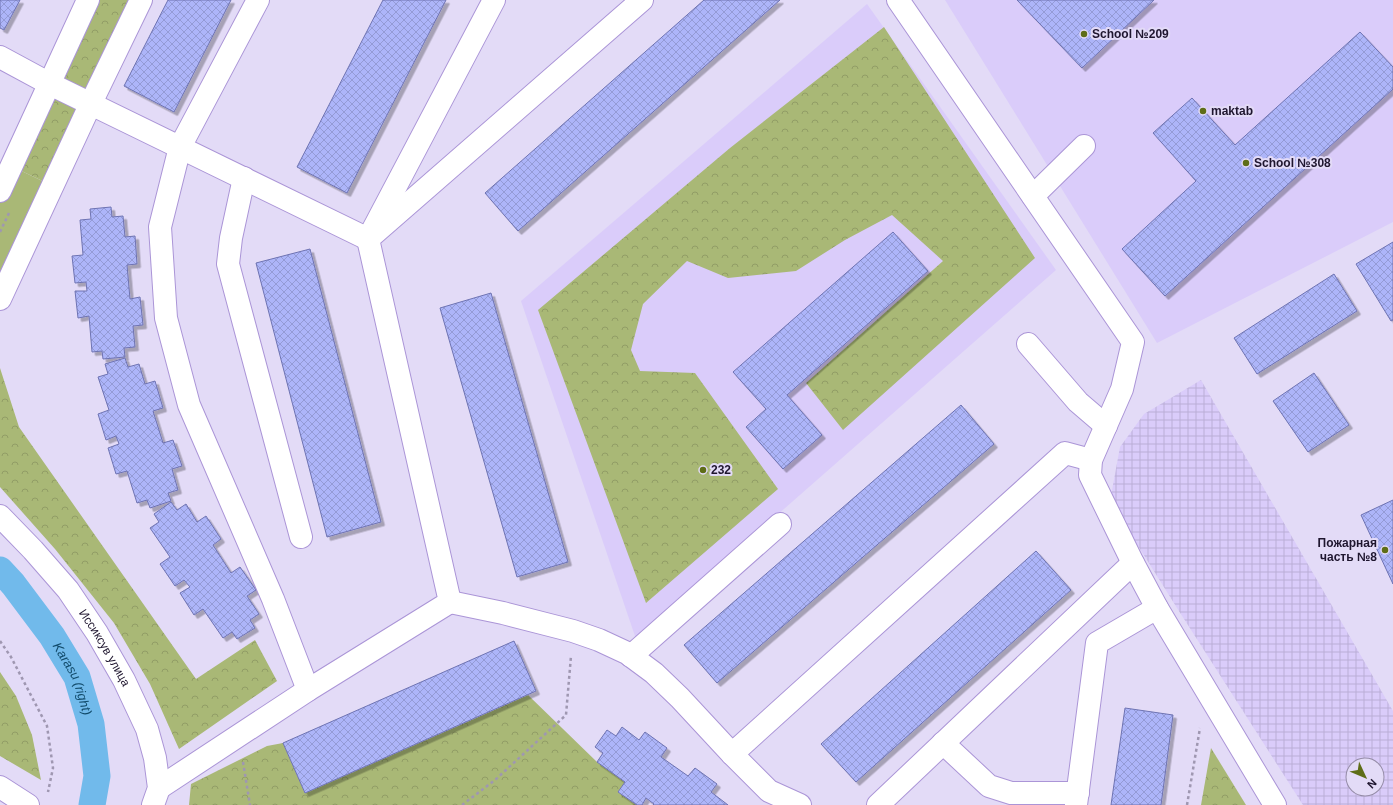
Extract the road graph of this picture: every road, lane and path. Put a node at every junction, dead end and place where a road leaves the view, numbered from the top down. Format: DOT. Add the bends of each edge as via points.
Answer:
graph roads {
  1 [pos="88,0"];
  2 [pos="141,0"];
  3 [pos="258,0"];
  4 [pos="494,0"];
  5 [pos="642,0"];
  6 [pos="898,0"];
  7 [pos="0,57"];
  8 [pos="50,84"];
  9 [pos="91,103"];
  10 [pos="1084,146"];
  11 [pos="180,147"];
  12 [pos="244,178"];
  13 [pos="0,191"];
  14 [pos="1033,196"];
  15 [pos="368,239"];
  16 [pos="0,299"];
  17 [pos="1028,344"];
  18 [pos="1106,426"];
  19 [pos="1091,460"];
  20 [pos="0,516"];
  21 [pos="780,524"];
  22 [pos="301,536"];
  23 [pos="1132,563"];
  24 [pos="450,602"];
  25 [pos="1157,608"];
  26 [pos="573,631"];
  27 [pos="0,641"];
  28 [pos="631,656"];
  29 [pos="308,690"];
  30 [pos="1207,690"];
  31 [pos="238,736"];
  32 [pos="942,743"];
  33 [pos="732,754"];
  34 [pos="0,787"];
  35 [pos="156,796"];
  36 [pos="1077,799"];
  37 [pos="38,801"];
  38 [pos="250,805"];
  39 [pos="462,805"];
  40 [pos="800,805"];
  41 [pos="878,805"];
  42 [pos="1187,805"];
  43 [pos="1275,805"];
  1 -- 8 [label="street"];
  2 -- 9 [label="street"];
  3 -- 11 [label="street"];
  4 -- 15 [label="street"];
  5 -- 15 [label="street"];
  6 -- 14 [label="street"];
  7 -- 8 [label="street"];
  8 -- 9 [label="street"];
  8 -- 13 [label="street"];
  9 -- 11 [label="street"];
  9 -- 16 [label="street"];
  10 -- 14 [label="street"];
  11 -- 12 [label="street"];
  11 -- 29 [label="street" via="160,227 166,318 189,405 273,599"];
  12 -- 15 [label="street"];
  12 -- 22 [label="street" via="228,264"];
  14 -- 18 [label="street" via="1133,342 1122,389"];
  15 -- 24 [label="street"];
  17 -- 18 [label="street" via="1078,402"];
  18 -- 19 [label="street"];
  19 -- 23 [label="street" via="1090,475"];
  19 -- 33 [label="street" via="1065,453"];
  20 -- 35 [label="street, Иссиксув улица" via="68,590 124,680 147,729 155,758"];
  21 -- 28 [label="street"];
  23 -- 25 [label="street"];
  23 -- 32 [label="street"];
  24 -- 26 [label="street"];
  24 -- 29 [label="street"];
  25 -- 30 [label="street"];
  25 -- 36 [label="street" via="1097,643"];
  26 -- 28 [label="street"];
  26 -- 39 [label="path" via="566,715 495,780"];
  27 -- 37 [label="path" via="47,726 53,768"];
  28 -- 33 [label="street" via="654,673 680,698"];
  29 -- 31 [label="street"];
  30 -- 42 [label="path"];
  30 -- 43 [label="street"];
  31 -- 35 [label="street"];
  31 -- 38 [label="path"];
  32 -- 36 [label="street" via="989,786 1011,793"];
  32 -- 41 [label="street"];
  33 -- 40 [label="street" via="769,791"];
  34 -- 37 [label="street"];
}
